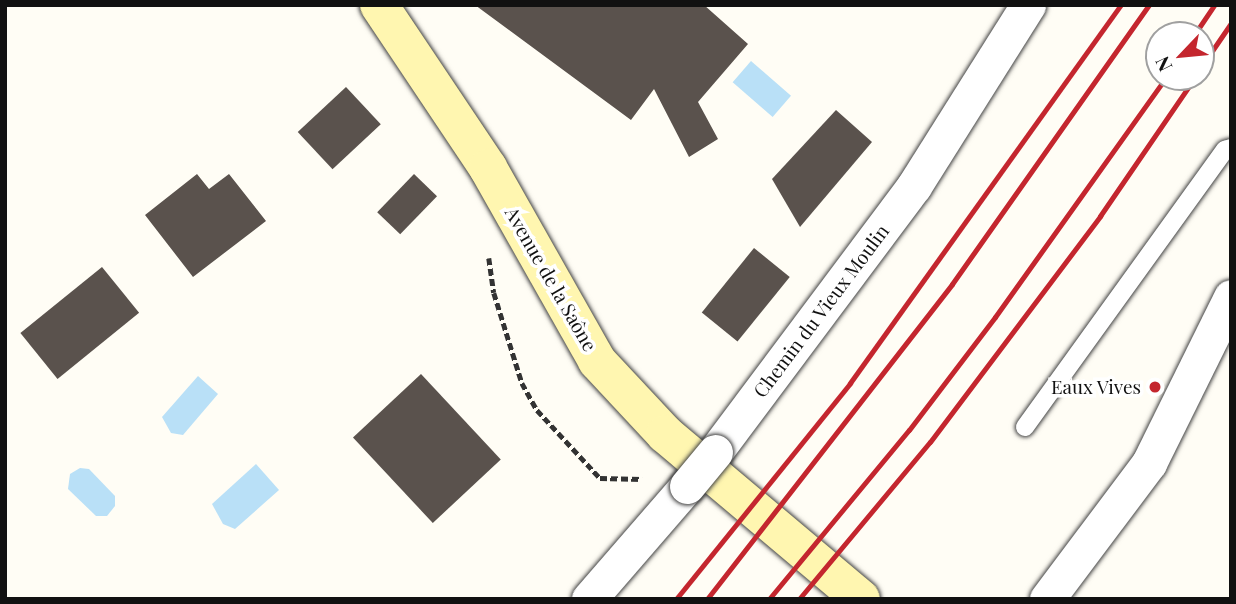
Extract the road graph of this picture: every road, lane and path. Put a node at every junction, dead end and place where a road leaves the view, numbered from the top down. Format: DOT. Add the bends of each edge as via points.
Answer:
graph roads {
  1 [pos="379,5"];
  2 [pos="1028,5"];
  3 [pos="1231,148"];
  4 [pos="510,206"];
  5 [pos="1231,297"];
  6 [pos="1025,427"];
  7 [pos="684,490"];
  8 [pos="589,599"];
  9 [pos="861,599"];
  10 [pos="1046,599"];
  1 -- 4 [label="main road, Avenue de la Saône"];
  2 -- 7 [label="street, Chemin du Vieux Moulin, bridge" via="914,187"];
  3 -- 6 [label="lane" via="1225,149"];
  4 -- 7 [label="path" via="485,225 494,293 522,383 537,410 600,478 655,479"];
  4 -- 9 [label="main road, Avenue de la Saône" via="572,322 634,404"];
  5 -- 10 [label="street" via="1149,463"];
  7 -- 8 [label="street, Chemin du Vieux Moulin"];
}
